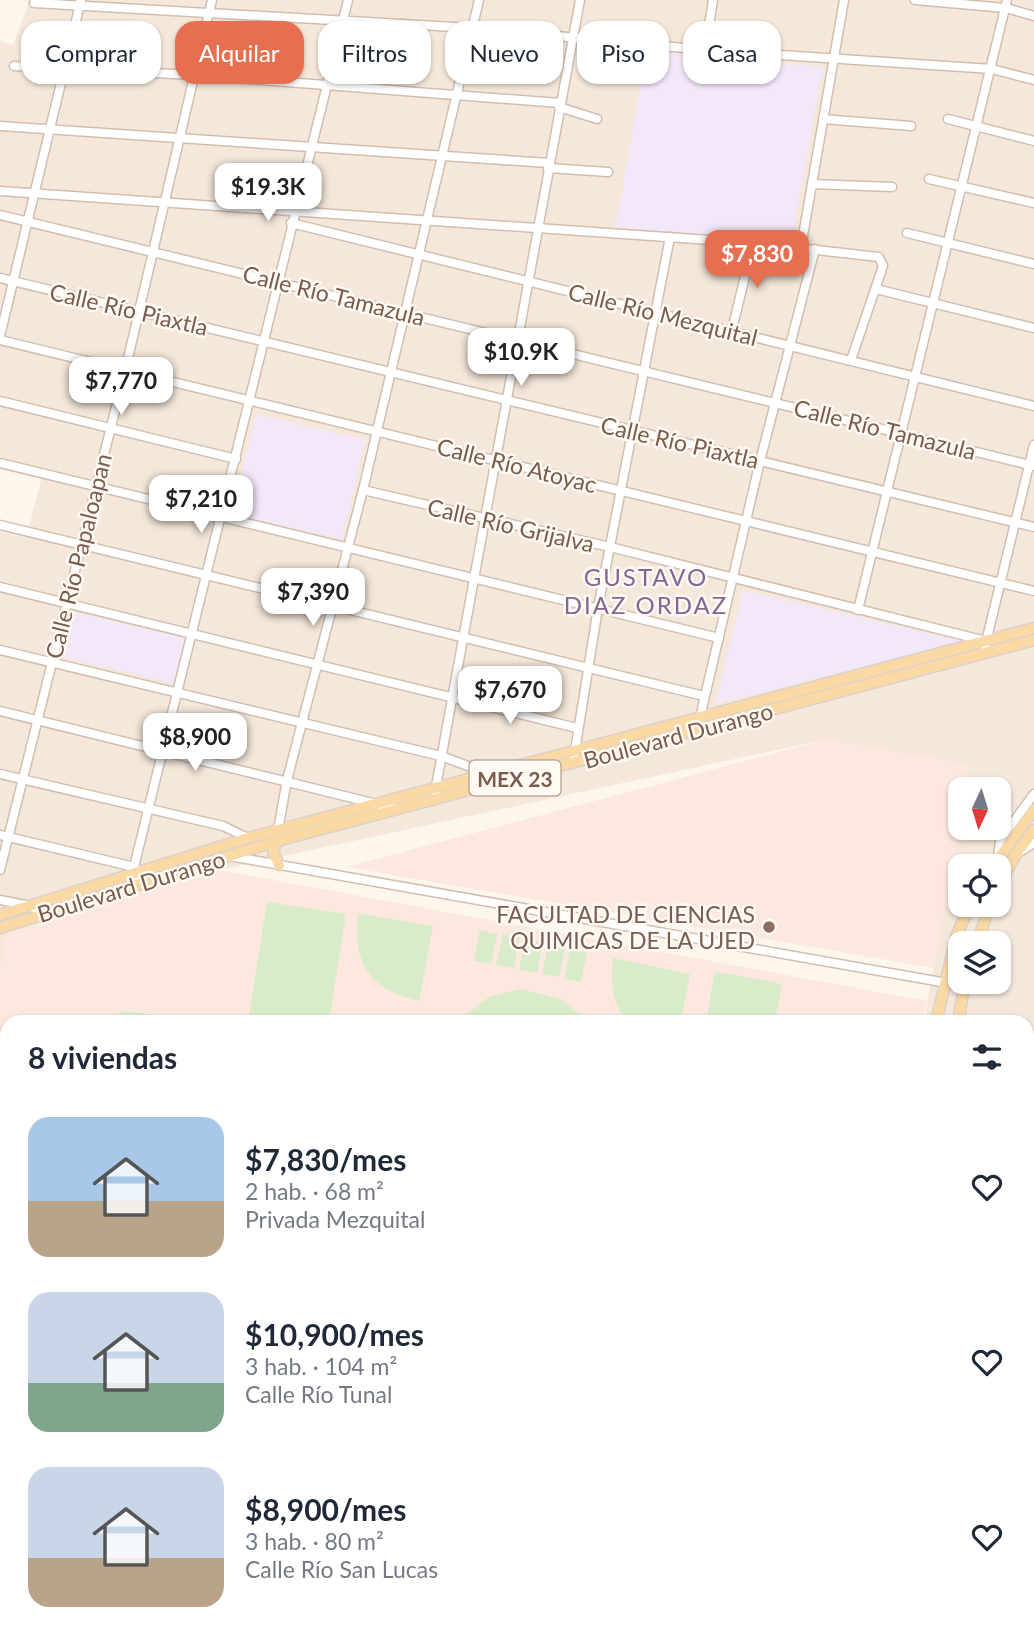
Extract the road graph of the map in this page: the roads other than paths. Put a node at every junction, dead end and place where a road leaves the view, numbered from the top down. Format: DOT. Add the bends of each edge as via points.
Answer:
graph roads {
  1 [pos="212,0"];
  2 [pos="348,0"];
  3 [pos="479,0"];
  4 [pos="580,0"];
  5 [pos="713,0"];
  6 [pos="844,0"];
  7 [pos="915,0"];
  8 [pos="34,3"];
  9 [pos="80,3"];
  10 [pos="1007,4"];
  11 [pos="209,13"];
  12 [pos="1034,16"];
  13 [pos="76,21"];
  14 [pos="207,21"];
  15 [pos="327,21"];
  16 [pos="342,21"];
  17 [pos="474,21"];
  18 [pos="710,21"];
  19 [pos="563,35"];
  20 [pos="573,36"];
  21 [pos="683,48"];
  22 [pos="781,55"];
  23 [pos="833,59"];
  24 [pos="14,66"];
  25 [pos="21,66"];
  26 [pos="992,69"];
  27 [pos="1034,80"];
  28 [pos="304,83"];
  29 [pos="60,84"];
  30 [pos="192,84"];
  31 [pos="459,84"];
  32 [pos="326,85"];
  33 [pos="457,93"];
  34 [pos="560,105"];
  35 [pos="822,119"];
  36 [pos="948,119"];
  37 [pos="597,120"];
  38 [pos="0,126"];
  39 [pos="911,126"];
  40 [pos="978,127"];
  41 [pos="48,131"];
  42 [pos="180,139"];
  43 [pos="1034,141"];
  44 [pos="310,146"];
  45 [pos="442,154"];
  46 [pos="549,166"];
  47 [pos="608,172"];
  48 [pos="929,179"];
  49 [pos="812,184"];
  50 [pos="962,186"];
  51 [pos="892,187"];
  52 [pos="0,191"];
  53 [pos="33,193"];
  54 [pos="164,200"];
  55 [pos="1034,203"];
  56 [pos="295,210"];
  57 [pos="0,215"];
  58 [pos="427,219"];
  59 [pos="27,222"];
  60 [pos="291,223"];
  61 [pos="539,227"];
  62 [pos="907,233"];
  63 [pos="670,237"];
  64 [pos="753,243"];
  65 [pos="948,244"];
  66 [pos="801,247"];
  67 [pos="815,249"];
  68 [pos="151,250"];
  69 [pos="418,257"];
  70 [pos="1034,264"];
  71 [pos="0,278"];
  72 [pos="13,281"];
  73 [pos="277,281"];
  74 [pos="528,282"];
  75 [pos="876,289"];
  76 [pos="935,304"];
  77 [pos="139,311"];
  78 [pos="655,311"];
  79 [pos="404,313"];
  80 [pos="1034,328"];
  81 [pos="732,330"];
  82 [pos="0,338"];
  83 [pos="517,339"];
  84 [pos="263,340"];
  85 [pos="790,345"];
  86 [pos="851,360"];
  87 [pos="124,371"];
  88 [pos="390,372"];
  89 [pos="645,372"];
  90 [pos="916,374"];
  91 [pos="505,399"];
  92 [pos="250,400"];
  93 [pos="0,401"];
  94 [pos="775,402"];
  95 [pos="1034,406"];
  96 [pos="110,429"];
  97 [pos="377,431"];
  98 [pos="633,432"];
  99 [pos="900,432"];
  100 [pos="1034,445"];
  101 [pos="236,459"];
  102 [pos="495,459"];
  103 [pos="760,461"];
  104 [pos="0,463"];
  105 [pos="1032,465"];
  106 [pos="95,486"];
  107 [pos="622,490"];
  108 [pos="886,490"];
  109 [pos="363,491"];
  110 [pos="220,517"];
  111 [pos="484,519"];
  112 [pos="747,522"];
  113 [pos="1014,522"];
  114 [pos="0,525"];
  115 [pos="1034,527"];
  116 [pos="81,545"];
  117 [pos="610,547"];
  118 [pos="348,549"];
  119 [pos="872,551"];
  120 [pos="205,575"];
  121 [pos="734,579"];
  122 [pos="474,580"];
  123 [pos="999,581"];
  124 [pos="0,587"];
  125 [pos="1034,591"];
  126 [pos="67,603"];
  127 [pos="334,607"];
  128 [pos="598,608"];
  129 [pos="858,610"];
  130 [pos="1034,628"];
  131 [pos="192,634"];
  132 [pos="463,638"];
  133 [pos="719,638"];
  134 [pos="1034,640"];
  135 [pos="986,641"];
  136 [pos="0,650"];
  137 [pos="984,654"];
  138 [pos="52,663"];
  139 [pos="318,664"];
  140 [pos="587,667"];
  141 [pos="178,692"];
  142 [pos="450,696"];
  143 [pos="704,696"];
  144 [pos="0,711"];
  145 [pos="701,716"];
  146 [pos="37,721"];
  147 [pos="303,723"];
  148 [pos="577,728"];
  149 [pos="698,728"];
  150 [pos="164,750"];
  151 [pos="574,750"];
  152 [pos="441,756"];
  153 [pos="573,763"];
  154 [pos="487,773"];
  155 [pos="0,774"];
  156 [pos="23,779"];
  157 [pos="287,780"];
  158 [pos="436,788"];
  159 [pos="1034,794"];
  160 [pos="434,799"];
  161 [pos="377,803"];
  162 [pos="397,809"];
  163 [pos="149,810"];
  164 [pos="1034,810"];
  165 [pos="1034,830"];
  166 [pos="4,836"];
  167 [pos="278,836"];
  168 [pos="248,838"];
  169 [pos="1034,843"];
  170 [pos="217,849"];
  171 [pos="997,854"];
  172 [pos="1002,854"];
  173 [pos="1016,854"];
  174 [pos="228,856"];
  175 [pos="1011,863"];
  176 [pos="279,864"];
  177 [pos="0,870"];
  178 [pos="137,874"];
  179 [pos="0,900"];
  180 [pos="30,906"];
  181 [pos="44,914"];
  182 [pos="0,915"];
  183 [pos="965,917"];
  184 [pos="0,928"];
  185 [pos="944,982"];
  186 [pos="948,982"];
  187 [pos="963,994"];
  188 [pos="937,1015"];
  189 [pos="959,1015"];
  1 -- 11 [label="street, Calle Río Papaloapan"];
  2 -- 16 [label="street"];
  3 -- 17 [label="street"];
  4 -- 20 [label="street"];
  5 -- 18 [label="street"];
  6 -- 23 [label="street"];
  7 -- 10 [label="street"];
  8 -- 9 [label="street"];
  9 -- 11 [label="street"];
  9 -- 13 [label="street"];
  10 -- 12 [label="street"];
  10 -- 26 [label="street"];
  11 -- 14 [label="street, Calle Río Papaloapan"];
  11 -- 15 [label="street"];
  19 -- 20 [label="street"];
  20 -- 21 [label="street"];
  20 -- 34 [label="street"];
  22 -- 23 [label="street"];
  23 -- 26 [label="street"];
  23 -- 35 [label="street"];
  24 -- 25 [label="street"];
  26 -- 27 [label="street"];
  26 -- 40 [label="street"];
  28 -- 32 [label="street"];
  29 -- 41 [label="street"];
  30 -- 42 [label="street, Calle Río Papaloapan"];
  31 -- 33 [label="street"];
  32 -- 33 [label="street"];
  32 -- 44 [label="street"];
  33 -- 34 [label="street"];
  33 -- 45 [label="street"];
  34 -- 37 [label="street"];
  34 -- 46 [label="street"];
  35 -- 39 [label="street"];
  35 -- 49 [label="street"];
  36 -- 40 [label="street"];
  38 -- 41 [label="street"];
  40 -- 43 [label="street"];
  40 -- 50 [label="street"];
  41 -- 42 [label="street"];
  41 -- 53 [label="street"];
  42 -- 44 [label="street"];
  42 -- 54 [label="street, Calle Río Papaloapan"];
  44 -- 45 [label="street"];
  44 -- 56 [label="street"];
  45 -- 46 [label="street"];
  45 -- 58 [label="street"];
  46 -- 47 [label="street"];
  46 -- 61 [label="street"];
  48 -- 50 [label="street"];
  49 -- 51 [label="street"];
  49 -- 66 [label="street"];
  50 -- 55 [label="street"];
  50 -- 65 [label="street"];
  52 -- 53 [label="street"];
  53 -- 54 [label="street"];
  53 -- 59 [label="street"];
  54 -- 56 [label="street"];
  54 -- 68 [label="street, Calle Río Papaloapan"];
  56 -- 58 [label="street"];
  56 -- 60 [label="street"];
  57 -- 59 [label="street, Calle Río Tamazula"];
  58 -- 61 [label="street"];
  58 -- 69 [label="street"];
  59 -- 68 [label="street, Calle Río Tamazula"];
  59 -- 72 [label="street"];
  60 -- 69 [label="street, Calle Río Mezquital"];
  60 -- 73 [label="street"];
  61 -- 63 [label="street"];
  61 -- 74 [label="street"];
  62 -- 65 [label="street"];
  63 -- 64 [label="street"];
  63 -- 78 [label="street"];
  64 -- 66 [label="street"];
  64 -- 81 [label="street"];
  65 -- 70 [label="street"];
  65 -- 76 [label="street"];
  66 -- 67 [label="street"];
  67 -- 75 [label="street" via="879,257 883,266"];
  67 -- 85 [label="street"];
  68 -- 73 [label="street, Calle Río Tamazula"];
  68 -- 77 [label="street, Calle Río Papaloapan"];
  69 -- 74 [label="street, Calle Río Mezquital"];
  69 -- 79 [label="street"];
  71 -- 72 [label="street, Calle Río Piaxtla"];
  72 -- 77 [label="street, Calle Río Piaxtla"];
  72 -- 82 [label="street"];
  73 -- 79 [label="street, Calle Río Tamazula"];
  73 -- 84 [label="street"];
  74 -- 78 [label="street, Calle Río Mezquital"];
  74 -- 83 [label="street"];
  75 -- 76 [label="street"];
  75 -- 86 [label="street"];
  76 -- 80 [label="street"];
  76 -- 90 [label="street"];
  77 -- 84 [label="street, Calle Río Piaxtla"];
  77 -- 87 [label="street, Calle Río Papaloapan"];
  78 -- 81 [label="street, Calle Río Mezquital"];
  78 -- 89 [label="street"];
  79 -- 83 [label="street, Calle Río Tamazula"];
  79 -- 88 [label="street"];
  81 -- 85 [label="street, Calle Río Mezquital"];
  82 -- 87 [label="street, Calle Río Atoyac"];
  83 -- 89 [label="street, Calle Río Tamazula"];
  83 -- 91 [label="street"];
  84 -- 88 [label="street, Calle Río Piaxtla"];
  84 -- 92 [label="street"];
  85 -- 86 [label="street, Calle Río Mezquital"];
  85 -- 94 [label="street"];
  86 -- 90 [label="street, Calle Río Mezquital"];
  87 -- 92 [label="street, Calle Río Atoyac"];
  87 -- 96 [label="street, Calle Río Papaloapan"];
  88 -- 91 [label="street, Calle Río Piaxtla"];
  88 -- 97 [label="street"];
  89 -- 94 [label="street, Calle Río Tamazula"];
  89 -- 98 [label="street"];
  90 -- 95 [label="street, Calle Río Mezquital"];
  90 -- 99 [label="street"];
  91 -- 98 [label="street, Calle Río Piaxtla"];
  91 -- 102 [label="street"];
  92 -- 97 [label="street, Calle Río Atoyac"];
  92 -- 101 [label="street"];
  93 -- 96 [label="street"];
  94 -- 99 [label="street, Calle Río Tamazula"];
  94 -- 103 [label="street"];
  96 -- 101 [label="street"];
  96 -- 106 [label="street, Calle Río Papaloapan"];
  97 -- 102 [label="street, Calle Río Atoyac"];
  97 -- 109 [label="street"];
  98 -- 103 [label="street, Calle Río Piaxtla"];
  98 -- 107 [label="street"];
  99 -- 105 [label="street, Calle Río Tamazula"];
  99 -- 108 [label="street"];
  100 -- 105 [label="street"];
  101 -- 110 [label="street"];
  102 -- 107 [label="street, Calle Río Atoyac"];
  102 -- 111 [label="street"];
  103 -- 108 [label="street, Calle Río Piaxtla"];
  103 -- 112 [label="street"];
  104 -- 106 [label="street"];
  105 -- 113 [label="street"];
  106 -- 110 [label="street"];
  106 -- 116 [label="street, Calle Río Papaloapan"];
  107 -- 112 [label="street, Calle Río Atoyac"];
  107 -- 117 [label="street"];
  108 -- 113 [label="street, Calle Río Piaxtla"];
  108 -- 119 [label="street"];
  109 -- 111 [label="street, Calle Río Grijalva"];
  109 -- 118 [label="street"];
  110 -- 118 [label="street"];
  110 -- 120 [label="street"];
  111 -- 117 [label="street, Calle Río Grijalva"];
  111 -- 122 [label="street"];
  112 -- 119 [label="street, Calle Río Atoyac"];
  112 -- 121 [label="street"];
  113 -- 115 [label="street, Calle Río Piaxtla"];
  113 -- 123 [label="street"];
  114 -- 116 [label="street"];
  116 -- 120 [label="street"];
  116 -- 126 [label="street, Calle Río Papaloapan"];
  117 -- 121 [label="street, Calle Río Grijalva"];
  117 -- 128 [label="street"];
  118 -- 122 [label="street"];
  118 -- 127 [label="street"];
  119 -- 123 [label="street, Calle Río Atoyac"];
  119 -- 129 [label="street"];
  120 -- 127 [label="street"];
  120 -- 131 [label="street"];
  121 -- 129 [label="street, Calle Río Grijalva"];
  121 -- 133 [label="street"];
  122 -- 128 [label="street"];
  122 -- 132 [label="street"];
  123 -- 125 [label="street, Calle Río Atoyac"];
  123 -- 135 [label="street"];
  124 -- 126 [label="street"];
  126 -- 131 [label="street"];
  126 -- 138 [label="street, Calle Río Papaloapan"];
  127 -- 132 [label="street"];
  127 -- 139 [label="street"];
  128 -- 133 [label="street"];
  128 -- 140 [label="street"];
  129 -- 135 [label="street, Calle Río Grijalva"];
  130 -- 135 [label="main road, Boulevard Durango / MEX 23"];
  131 -- 139 [label="street"];
  131 -- 141 [label="street"];
  132 -- 140 [label="street"];
  132 -- 142 [label="street"];
  133 -- 143 [label="street"];
  134 -- 137 [label="main road, Boulevard Durango / MEX 23"];
  135 -- 137 [label="street"];
  135 -- 145 [label="main road, Boulevard Durango / MEX 23"];
  136 -- 138 [label="street"];
  137 -- 149 [label="main road, Boulevard Durango / MEX 23"];
  138 -- 141 [label="street"];
  138 -- 146 [label="street, Calle Río Papaloapan"];
  139 -- 142 [label="street"];
  139 -- 147 [label="street"];
  140 -- 143 [label="street"];
  140 -- 148 [label="street"];
  141 -- 147 [label="street"];
  141 -- 150 [label="street"];
  142 -- 148 [label="street"];
  142 -- 152 [label="street"];
  143 -- 145 [label="street"];
  144 -- 146 [label="street"];
  145 -- 149 [label="street"];
  145 -- 151 [label="main road, Boulevard Durango / MEX 23"];
  146 -- 150 [label="street"];
  146 -- 156 [label="street, Calle Río Papaloapan"];
  147 -- 152 [label="street"];
  147 -- 157 [label="street"];
  148 -- 151 [label="street"];
  149 -- 153 [label="main road, Boulevard Durango / MEX 23"];
  150 -- 157 [label="street"];
  150 -- 163 [label="street"];
  151 -- 153 [label="street"];
  151 -- 154 [label="main road, Boulevard Durango / MEX 23"];
  152 -- 154 [label="street"];
  152 -- 158 [label="street"];
  153 -- 160 [label="main road, Boulevard Durango / MEX 23"];
  154 -- 158 [label="main road, Boulevard Durango / MEX 23"];
  155 -- 156 [label="street"];
  156 -- 163 [label="street"];
  156 -- 166 [label="street, Calle Río Papaloapan"];
  157 -- 161 [label="street"];
  157 -- 167 [label="street"];
  158 -- 160 [label="street"];
  158 -- 161 [label="main road, Boulevard Durango / MEX 23"];
  159 -- 171 [label="street" via="1000,840"];
  160 -- 162 [label="main road, Boulevard Durango / MEX 23"];
  161 -- 162 [label="street"];
  161 -- 167 [label="main road, Boulevard Durango / MEX 23"];
  162 -- 167 [label="main road, Boulevard Durango / MEX 23"];
  163 -- 168 [label="street" via="223,826"];
  163 -- 178 [label="street"];
  164 -- 172 [label="main road"];
  165 -- 173 [label="main road"];
  166 -- 177 [label="street, Calle Río Papaloapan"];
  166 -- 178 [label="street"];
  167 -- 168 [label="main road, Boulevard Durango / MEX 23"];
  167 -- 174 [label="main road, Boulevard Durango / MEX 23"];
  167 -- 176 [label="main road" via="273,852"];
  168 -- 170 [label="main road, Boulevard Durango / MEX 23"];
  169 -- 173 [label="street"];
  170 -- 174 [label="street"];
  170 -- 178 [label="main road, Boulevard Durango / MEX 23"];
  173 -- 175 [label="main road"];
  174 -- 176 [label="street"];
  174 -- 178 [label="main road, Boulevard Durango / MEX 23"];
  176 -- 185 [label="street"];
  178 -- 180 [label="main road, Boulevard Durango / MEX 23"];
  178 -- 181 [label="main road, Boulevard Durango / MEX 23"];
  179 -- 180 [label="street"];
  180 -- 181 [label="street"];
  180 -- 182 [label="main road, Boulevard Durango / MEX 23"];
  181 -- 184 [label="main road, Boulevard Durango / MEX 23"];
  183 -- 185 [label="main road"];
  185 -- 186 [label="street"];
  185 -- 188 [label="main road"];
  187 -- 189 [label="main road"];
}
